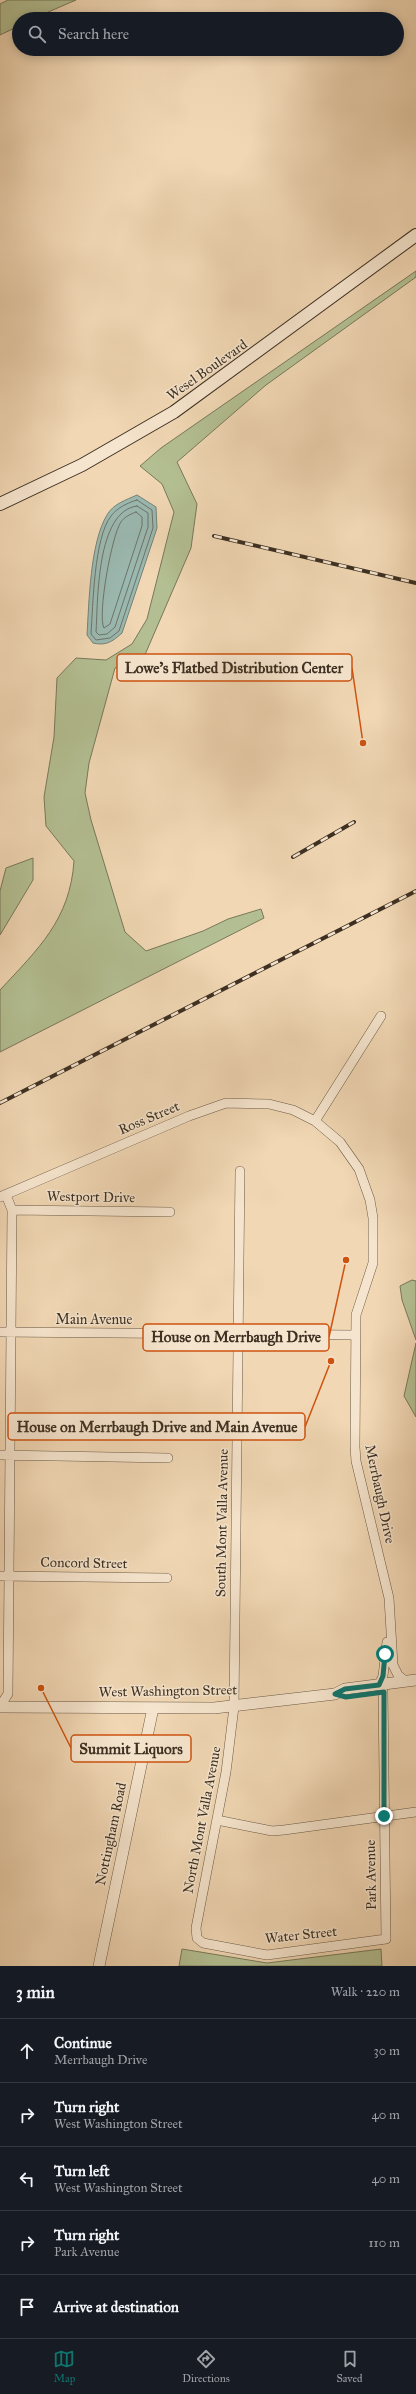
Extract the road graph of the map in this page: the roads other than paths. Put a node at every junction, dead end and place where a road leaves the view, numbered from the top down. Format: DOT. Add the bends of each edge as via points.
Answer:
graph roads {
  1 [pos="416,236"];
  2 [pos="0,504"];
  3 [pos="381,1016"];
  4 [pos="315,1121"];
  5 [pos="240,1171"];
  6 [pos="3,1196"];
  7 [pos="12,1210"];
  8 [pos="170,1212"];
  9 [pos="0,1332"];
  10 [pos="11,1333"];
  11 [pos="238,1334"];
  12 [pos="356,1335"];
  13 [pos="0,1455"];
  14 [pos="10,1455"];
  15 [pos="168,1458"];
  16 [pos="4,1576"];
  17 [pos="167,1578"];
  18 [pos="390,1631"];
  19 [pos="416,1680"];
  20 [pos="405,1681"];
  21 [pos="416,1687"];
  22 [pos="381,1688"];
  23 [pos="0,1706"];
  24 [pos="234,1706"];
  25 [pos="153,1708"];
  26 [pos="416,1812"];
  27 [pos="384,1816"];
  28 [pos="217,1820"];
  29 [pos="197,1938"];
  30 [pos="386,1939"];
  31 [pos="99,1966"];
  1 -- 2 [label="main road, Wesel Boulevard" via="174,412 82,465"];
  3 -- 4 [label="street"];
  4 -- 6 [label="street, Ross Street" via="293,1110 269,1104 226,1103 189,1116"];
  4 -- 12 [label="street, Merrbaugh Drive" via="330,1132 350,1156 359,1169 370,1200 374,1235 373,1263 356,1315"];
  5 -- 11 [label="street, South Mont Valla Avenue"];
  6 -- 7 [label="street"];
  7 -- 8 [label="street, Westport Drive"];
  7 -- 10 [label="street"];
  9 -- 10 [label="street, Main Avenue"];
  10 -- 11 [label="street, Main Avenue"];
  10 -- 14 [label="street"];
  11 -- 12 [label="street, Main Avenue"];
  11 -- 24 [label="street, South Mont Valla Avenue"];
  12 -- 18 [label="street, Merrbaugh Drive" via="356,1461 389,1598"];
  13 -- 14 [label="street"];
  14 -- 15 [label="street"];
  14 -- 16 [label="street"];
  16 -- 17 [label="street, Concord Street"];
  16 -- 23 [label="street" via="8,1694"];
  18 -- 20 [label="street, Merrbaugh Drive" via="393,1665 398,1676"];
  18 -- 22 [label="street, Merrbaugh Drive"];
  19 -- 20 [label="street, West Washington Street"];
  20 -- 22 [label="street, West Washington Street"];
  21 -- 22 [label="street, West Washington Street"];
  22 -- 24 [label="street, West Washington Street" via="345,1689 335,1694"];
  22 -- 27 [label="street, Park Avenue"];
  23 -- 25 [label="street, West Washington Street"];
  24 -- 25 [label="street, West Washington Street"];
  24 -- 28 [label="street, North Mont Valla Avenue"];
  25 -- 31 [label="street, Nottingham Road"];
  26 -- 27 [label="street"];
  27 -- 28 [label="street" via="272,1831"];
  27 -- 30 [label="street, Park Avenue"];
  28 -- 29 [label="street, North Mont Valla Avenue" via="196,1928"];
  29 -- 30 [label="street, Water Street" via="210,1946 267,1955"];
}
